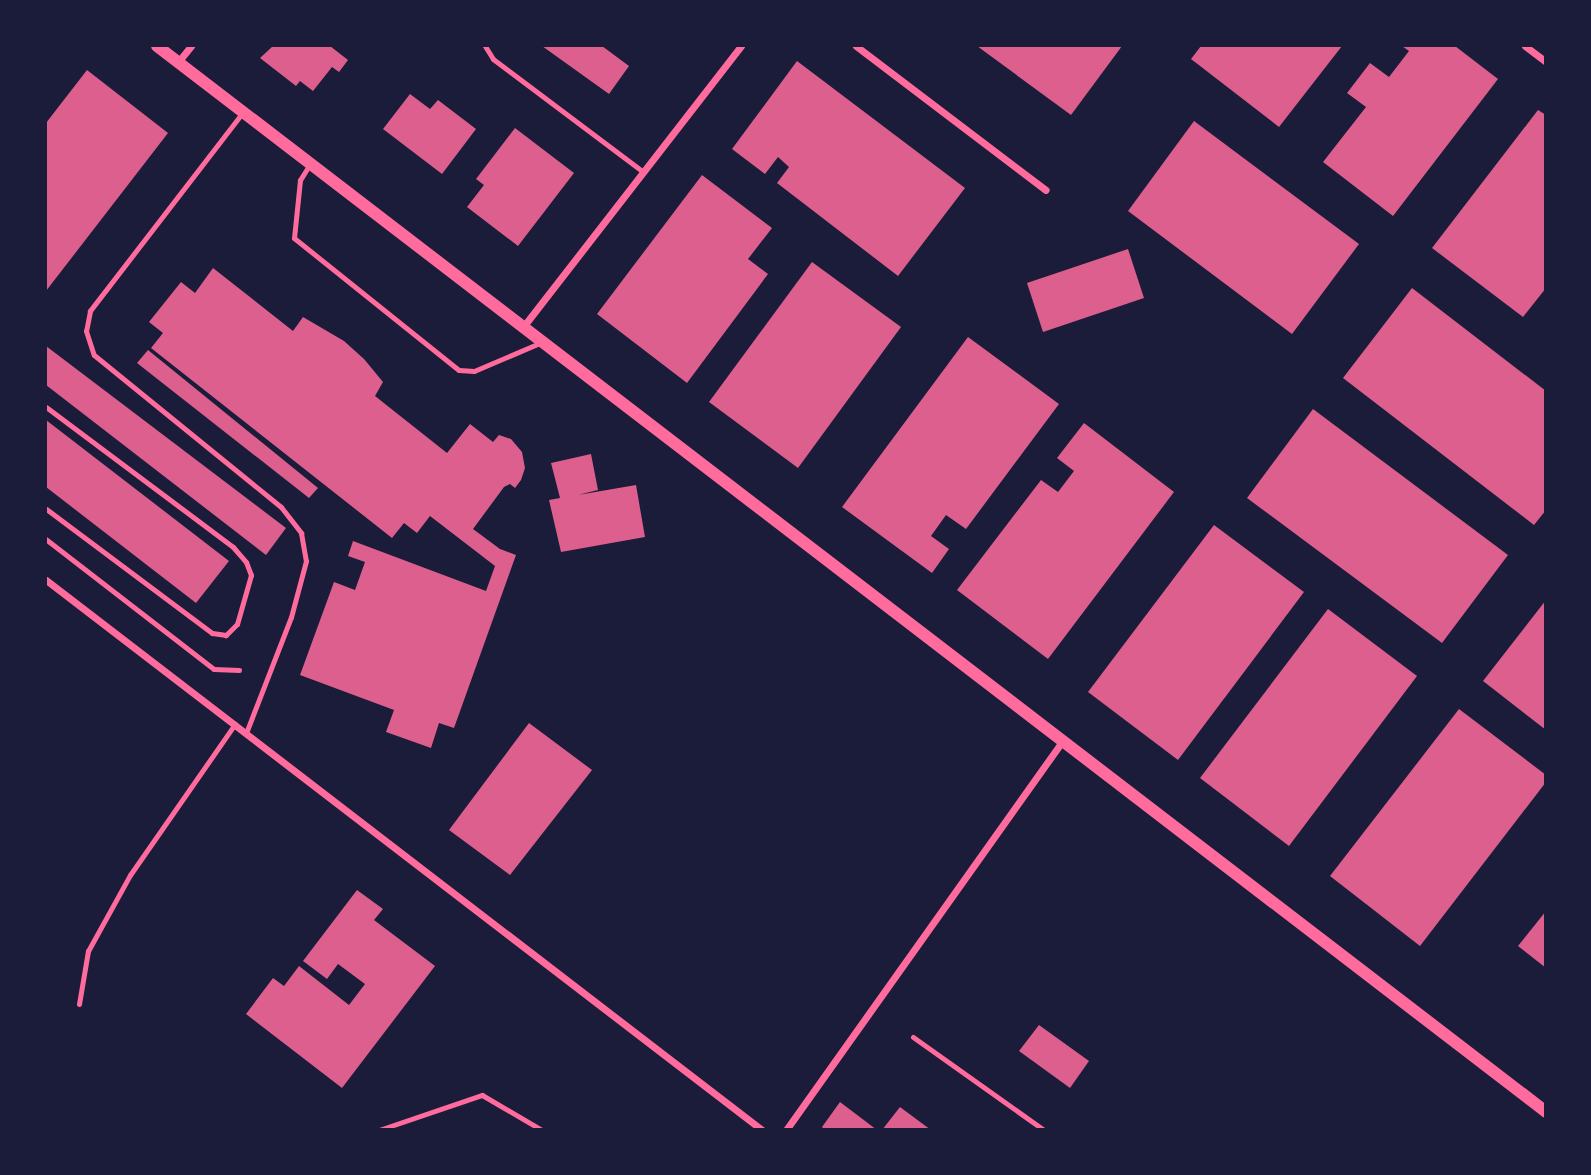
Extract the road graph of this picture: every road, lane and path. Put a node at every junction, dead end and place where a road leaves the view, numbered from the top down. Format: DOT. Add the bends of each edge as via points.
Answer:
graph roads {
  1 [pos="157,46"];
  2 [pos="191,46"];
  3 [pos="485,46"];
  4 [pos="741,46"];
  5 [pos="856,46"];
  6 [pos="1525,46"];
  7 [pos="178,62"];
  8 [pos="1545,62"];
  9 [pos="243,112"];
  10 [pos="310,164"];
  11 [pos="642,171"];
  12 [pos="1046,190"];
  13 [pos="523,327"];
  14 [pos="542,342"];
  15 [pos="46,407"];
  16 [pos="46,509"];
  17 [pos="46,538"];
  18 [pos="46,580"];
  19 [pos="239,670"];
  20 [pos="235,724"];
  21 [pos="246,733"];
  22 [pos="1062,741"];
  23 [pos="79,1004"];
  24 [pos="913,1037"];
  25 [pos="1545,1112"];
  26 [pos="379,1129"];
  27 [pos="542,1129"];
  28 [pos="762,1129"];
  29 [pos="786,1129"];
  30 [pos="1044,1129"];
  1 -- 7 [label="street"];
  2 -- 7 [label="street"];
  3 -- 11 [label="lane" via="493,59"];
  4 -- 11 [label="street"];
  5 -- 12 [label="street"];
  6 -- 8 [label="street"];
  7 -- 9 [label="street"];
  9 -- 10 [label="street"];
  9 -- 21 [label="lane" via="90,311 86,331 94,355 281,507 302,533 303,572"];
  10 -- 13 [label="street"];
  10 -- 14 [label="lane" via="300,180 294,238 459,370 474,371"];
  11 -- 13 [label="street"];
  13 -- 14 [label="street"];
  14 -- 22 [label="street"];
  15 -- 16 [label="lane" via="233,547 251,575 237,624 226,635 212,633"];
  17 -- 19 [label="path" via="214,668"];
  18 -- 20 [label="street"];
  20 -- 21 [label="street"];
  20 -- 23 [label="lane" via="130,875 88,951"];
  21 -- 28 [label="street"];
  22 -- 25 [label="street"];
  22 -- 29 [label="street"];
  24 -- 30 [label="lane"];
  26 -- 27 [label="lane" via="482,1095"];
}
